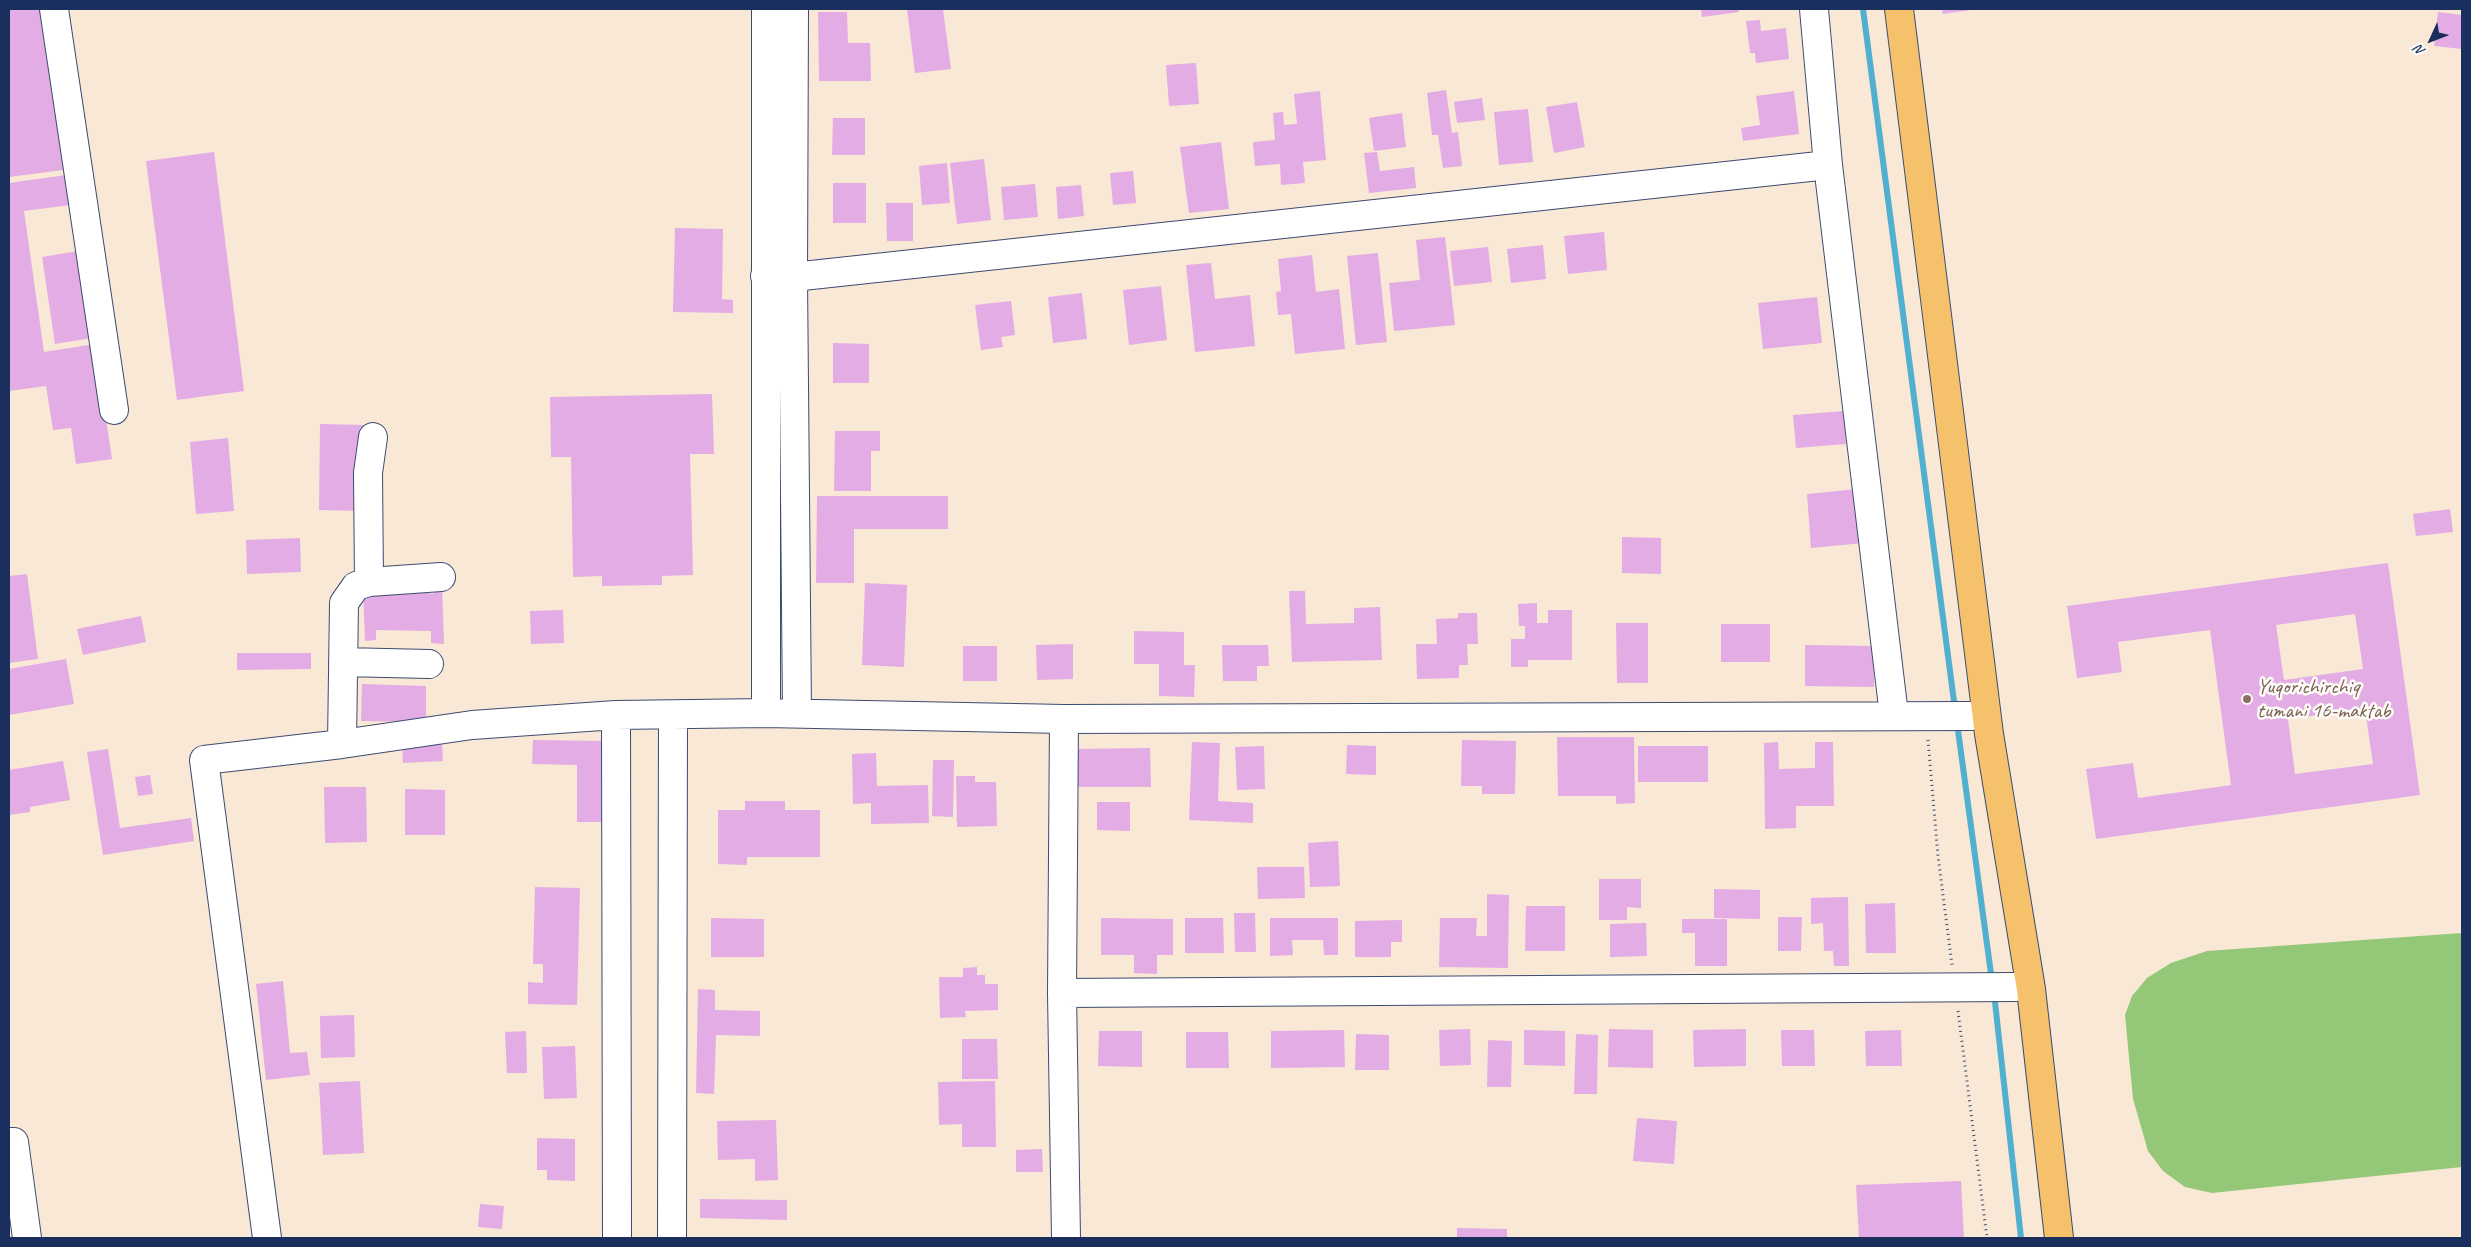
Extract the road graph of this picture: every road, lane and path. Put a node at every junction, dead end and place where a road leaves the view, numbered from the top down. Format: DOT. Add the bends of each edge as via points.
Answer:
graph roads {
  1 [pos="54,9"];
  2 [pos="766,9"];
  3 [pos="794,9"];
  4 [pos="1814,9"];
  5 [pos="1885,9"];
  6 [pos="1899,9"];
  7 [pos="1828,165"];
  8 [pos="765,276"];
  9 [pos="793,277"];
  10 [pos="114,410"];
  11 [pos="373,436"];
  12 [pos="441,577"];
  13 [pos="369,582"];
  14 [pos="343,662"];
  15 [pos="429,664"];
  16 [pos="766,713"];
  17 [pos="797,714"];
  18 [pos="616,715"];
  19 [pos="673,715"];
  20 [pos="1894,715"];
  21 [pos="1970,716"];
  22 [pos="1064,718"];
  23 [pos="342,744"];
  24 [pos="2006,987"];
  25 [pos="1062,993"];
  26 [pos="9,1142"];
  27 [pos="27,1238"];
  28 [pos="268,1238"];
  29 [pos="617,1238"];
  30 [pos="672,1238"];
  31 [pos="1066,1238"];
  32 [pos="2042,1238"];
  33 [pos="2059,1238"];
  1 -- 10 [label="street"];
  2 -- 8 [label="street"];
  3 -- 9 [label="street"];
  4 -- 7 [label="street"];
  5 -- 21 [label="main road"];
  6 -- 33 [label="main road" via="1989,734 2031,989"];
  7 -- 9 [label="street"];
  7 -- 20 [label="street"];
  8 -- 9 [label="street"];
  8 -- 16 [label="street"];
  9 -- 17 [label="street"];
  11 -- 13 [label="street" via="368,473"];
  12 -- 13 [label="street"];
  13 -- 14 [label="street" via="356,586 344,603"];
  14 -- 15 [label="street"];
  14 -- 23 [label="street"];
  16 -- 17 [label="street"];
  16 -- 19 [label="street"];
  17 -- 22 [label="street"];
  18 -- 19 [label="street"];
  18 -- 23 [label="street" via="472,725"];
  18 -- 29 [label="street"];
  19 -- 30 [label="street"];
  20 -- 21 [label="street"];
  20 -- 22 [label="street"];
  21 -- 24 [label="main road"];
  22 -- 25 [label="street"];
  23 -- 28 [label="street" via="204,760"];
  24 -- 25 [label="street"];
  24 -- 32 [label="main road"];
  25 -- 31 [label="street"];
  26 -- 27 [label="street" via="14,1142"];
}
